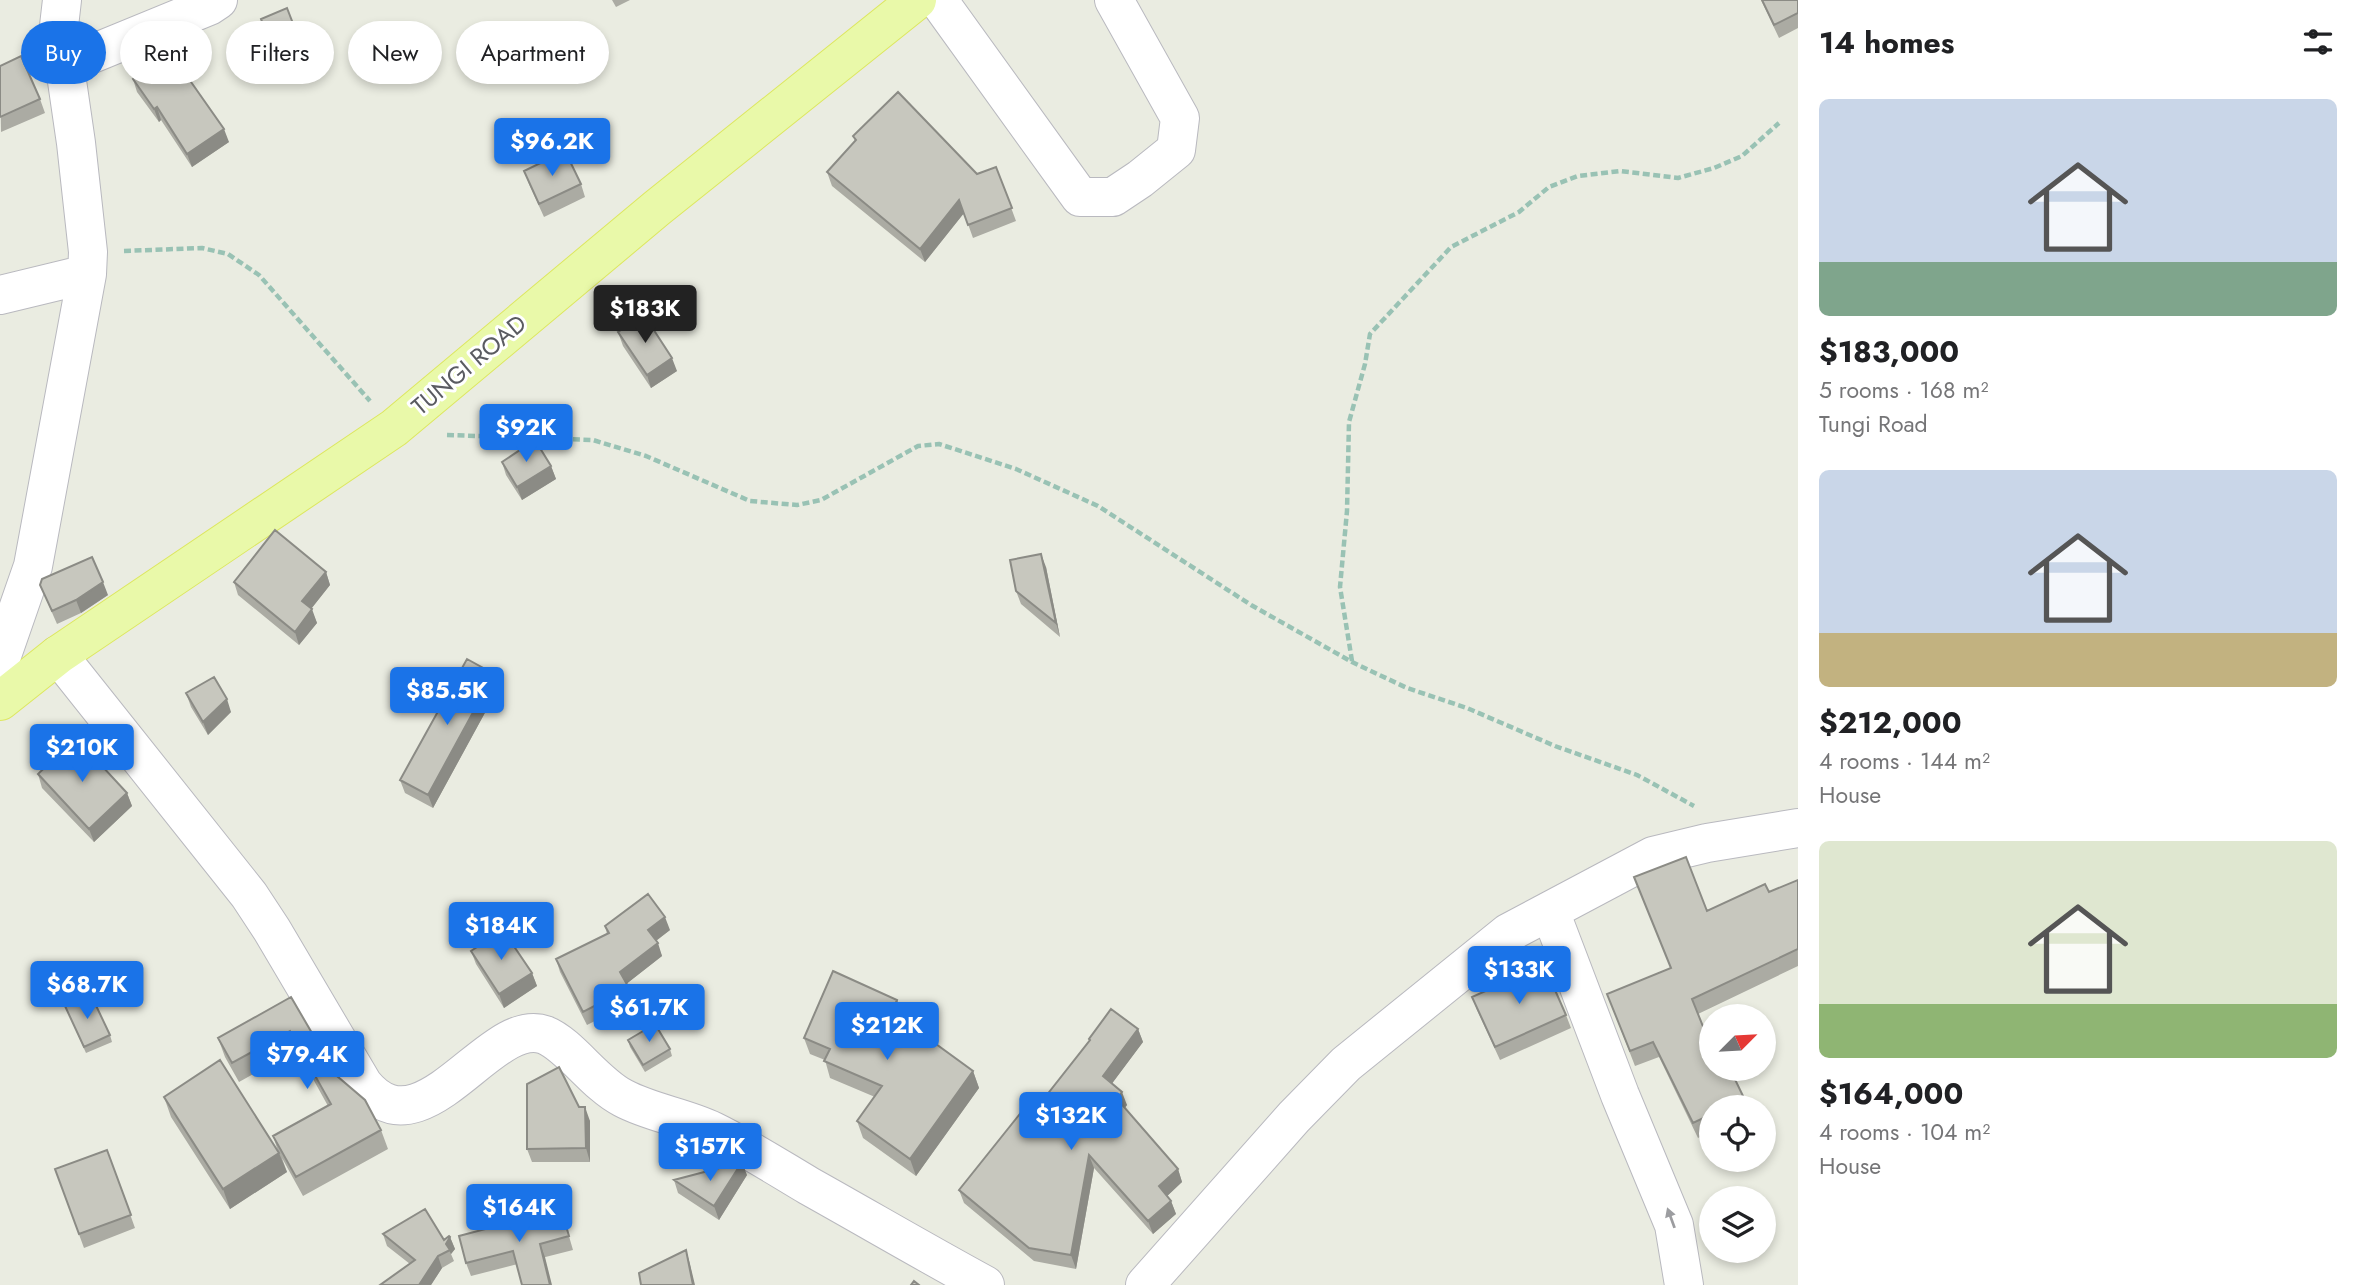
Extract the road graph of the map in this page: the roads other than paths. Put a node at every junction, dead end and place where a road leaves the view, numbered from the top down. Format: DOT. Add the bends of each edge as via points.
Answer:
graph roads {
  1 [pos="62,0"];
  2 [pos="218,0"];
  3 [pos="917,0"];
  4 [pos="938,0"];
  5 [pos="1114,0"];
  6 [pos="60,21"];
  7 [pos="106,48"];
  8 [pos="68,84"];
  9 [pos="88,263"];
  10 [pos="0,295"];
  11 [pos="58,655"];
  12 [pos="0,661"];
  13 [pos="0,701"];
  14 [pos="1798,828"];
  15 [pos="1550,911"];
  16 [pos="985,1285"];
  17 [pos="1145,1285"];
  18 [pos="1684,1285"];
  1 -- 6 [label="street"];
  2 -- 7 [label="street"];
  3 -- 11 [label="main road, TUNGI ROAD" via="390,430"];
  4 -- 5 [label="street" via="1080,197 1113,197 1176,150 1180,118"];
  8 -- 9 [label="street"];
  9 -- 10 [label="street"];
  9 -- 12 [label="street" via="33,566"];
  11 -- 13 [label="main road, TUNGI ROAD"];
  11 -- 16 [label="street" via="249,895 374,1098 398,1104 422,1102 512,1038 532,1031 548,1036 624,1099 709,1129"];
  14 -- 15 [label="street" via="1653,856"];
  15 -- 17 [label="street" via="1508,933 1346,1064"];
  18 -- 15 [label="street, one-way" via="1674,1225"];
}
